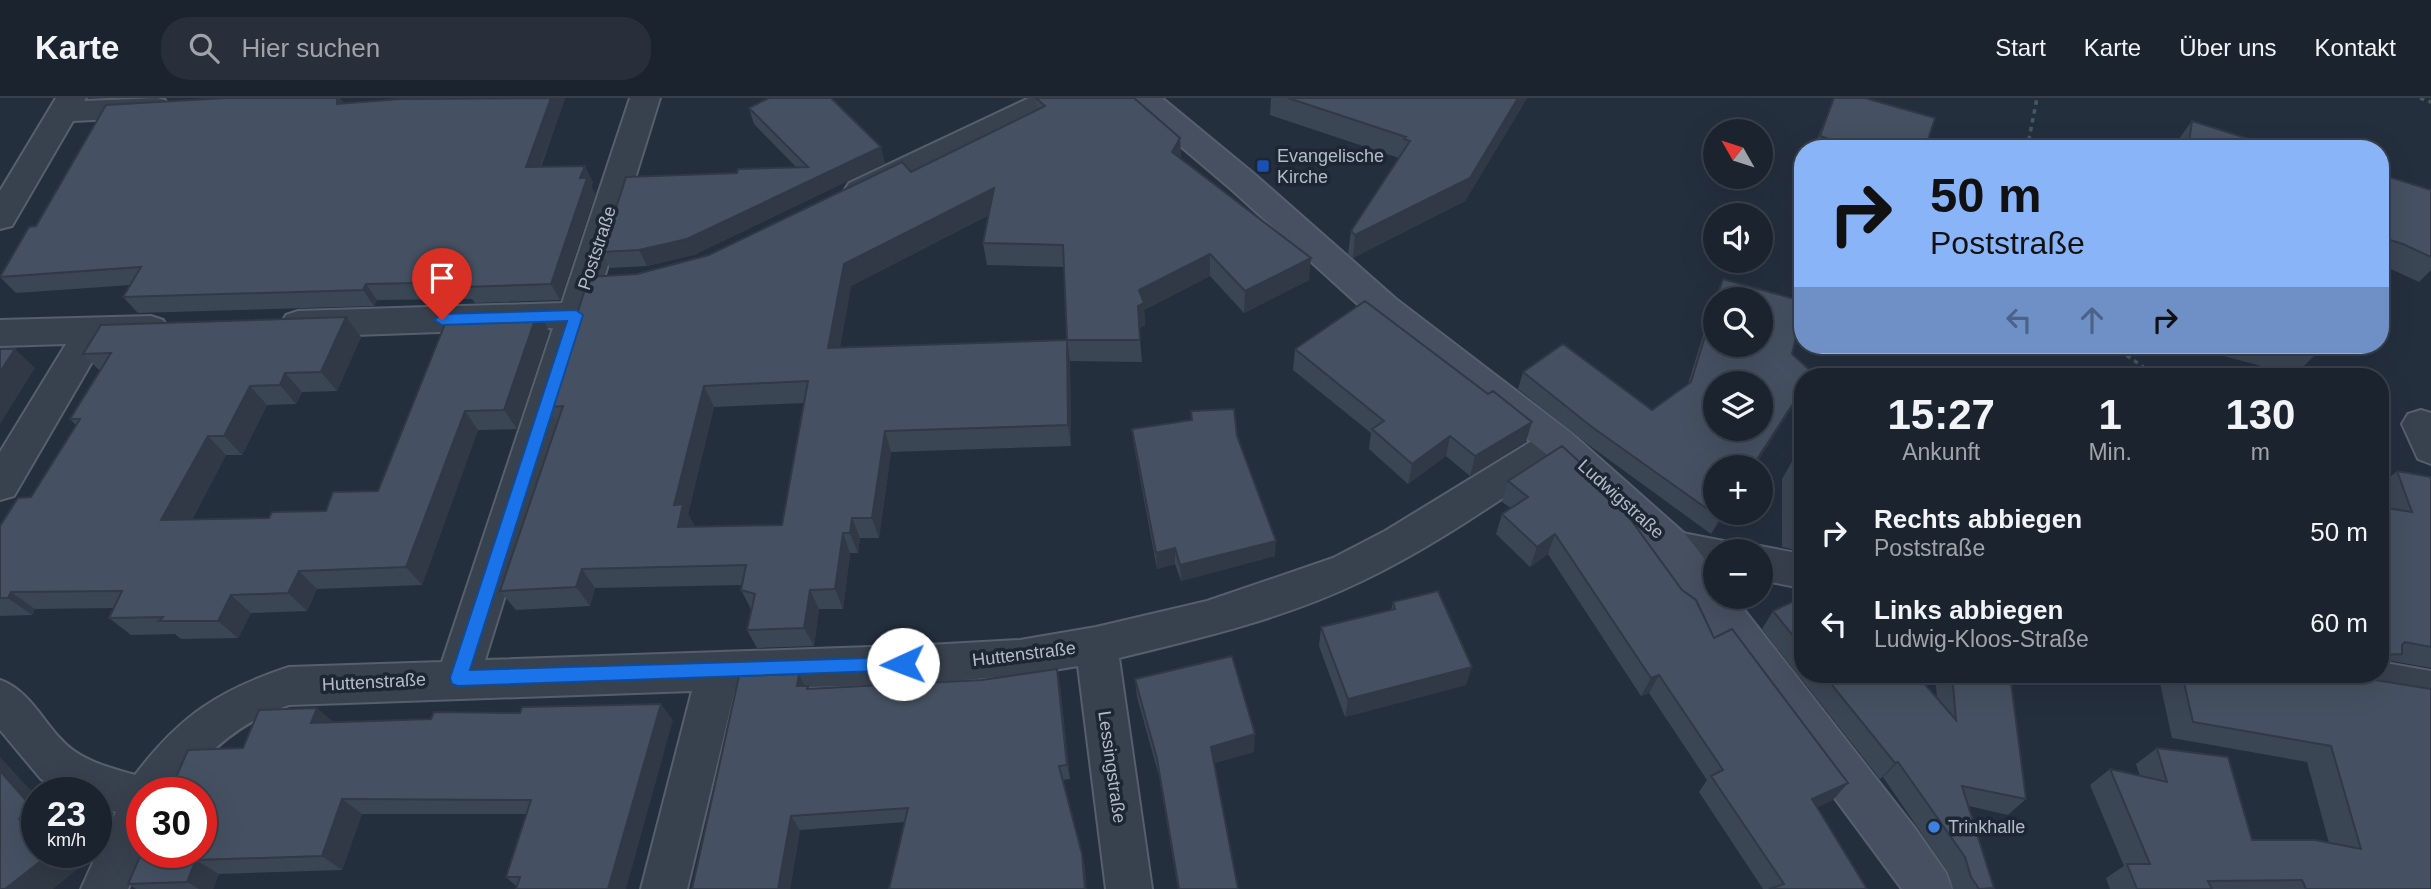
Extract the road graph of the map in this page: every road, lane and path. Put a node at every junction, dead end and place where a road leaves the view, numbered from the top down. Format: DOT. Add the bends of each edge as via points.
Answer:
graph roads {
  1 [pos="645,98"];
  2 [pos="1054,98"];
  3 [pos="1143,98"];
  4 [pos="2037,98"];
  5 [pos="2420,98"];
  6 [pos="2431,102"];
  7 [pos="68,105"];
  8 [pos="187,106"];
  9 [pos="2029,140"];
  10 [pos="830,206"];
  11 [pos="0,218"];
  12 [pos="623,282"];
  13 [pos="581,300"];
  14 [pos="272,325"];
  15 [pos="189,328"];
  16 [pos="92,331"];
  17 [pos="0,333"];
  18 [pos="2125,354"];
  19 [pos="2145,368"];
  20 [pos="1558,443"];
  21 [pos="0,485"];
  22 [pos="1672,547"];
  23 [pos="1703,552"];
  24 [pos="1773,565"];
  25 [pos="1794,569"];
  26 [pos="1096,645"];
  27 [pos="718,671"];
  28 [pos="458,678"];
  29 [pos="2389,682"];
  30 [pos="2431,690"];
  31 [pos="0,699"];
  32 [pos="161,777"];
  33 [pos="126,793"];
  34 [pos="126,840"];
  35 [pos="104,889"];
  36 [pos="664,889"];
  37 [pos="1129,889"];
  38 [pos="1929,889"];
  1 -- 13 [label="street, Poststraße"];
  2 -- 10 [label="street"];
  3 -- 20 [label="main road, Ludwigstraße" via="1384,308"];
  4 -- 9 [label="path"];
  5 -- 6 [label="path"];
  7 -- 8 [label="street"];
  7 -- 11 [label="street"];
  12 -- 13 [label="street"];
  13 -- 14 [label="street"];
  13 -- 28 [label="street, Poststraße"];
  15 -- 16 [label="street"];
  16 -- 17 [label="street"];
  16 -- 21 [label="street"];
  18 -- 19 [label="path"];
  20 -- 22 [label="main road, Ludwigstraße"];
  20 -- 26 [label="street, Huttenstraße" via="1399,543 1347,570 1207,619"];
  22 -- 23 [label="street"];
  22 -- 38 [label="main road, Ludwigstraße" via="1899,843"];
  24 -- 25 [label="street"];
  26 -- 27 [label="street, Huttenstraße" via="1020,658"];
  26 -- 37 [label="street, Lessingstraße"];
  27 -- 28 [label="street, Huttenstraße"];
  27 -- 36 [label="street"];
  28 -- 32 [label="street, Huttenstraße" via="289,686 264,693 215,721 178,753"];
  29 -- 30 [label="street"];
  31 -- 33 [label="street" via="57,765 89,783"];
  34 -- 35 [label="street"];
}
